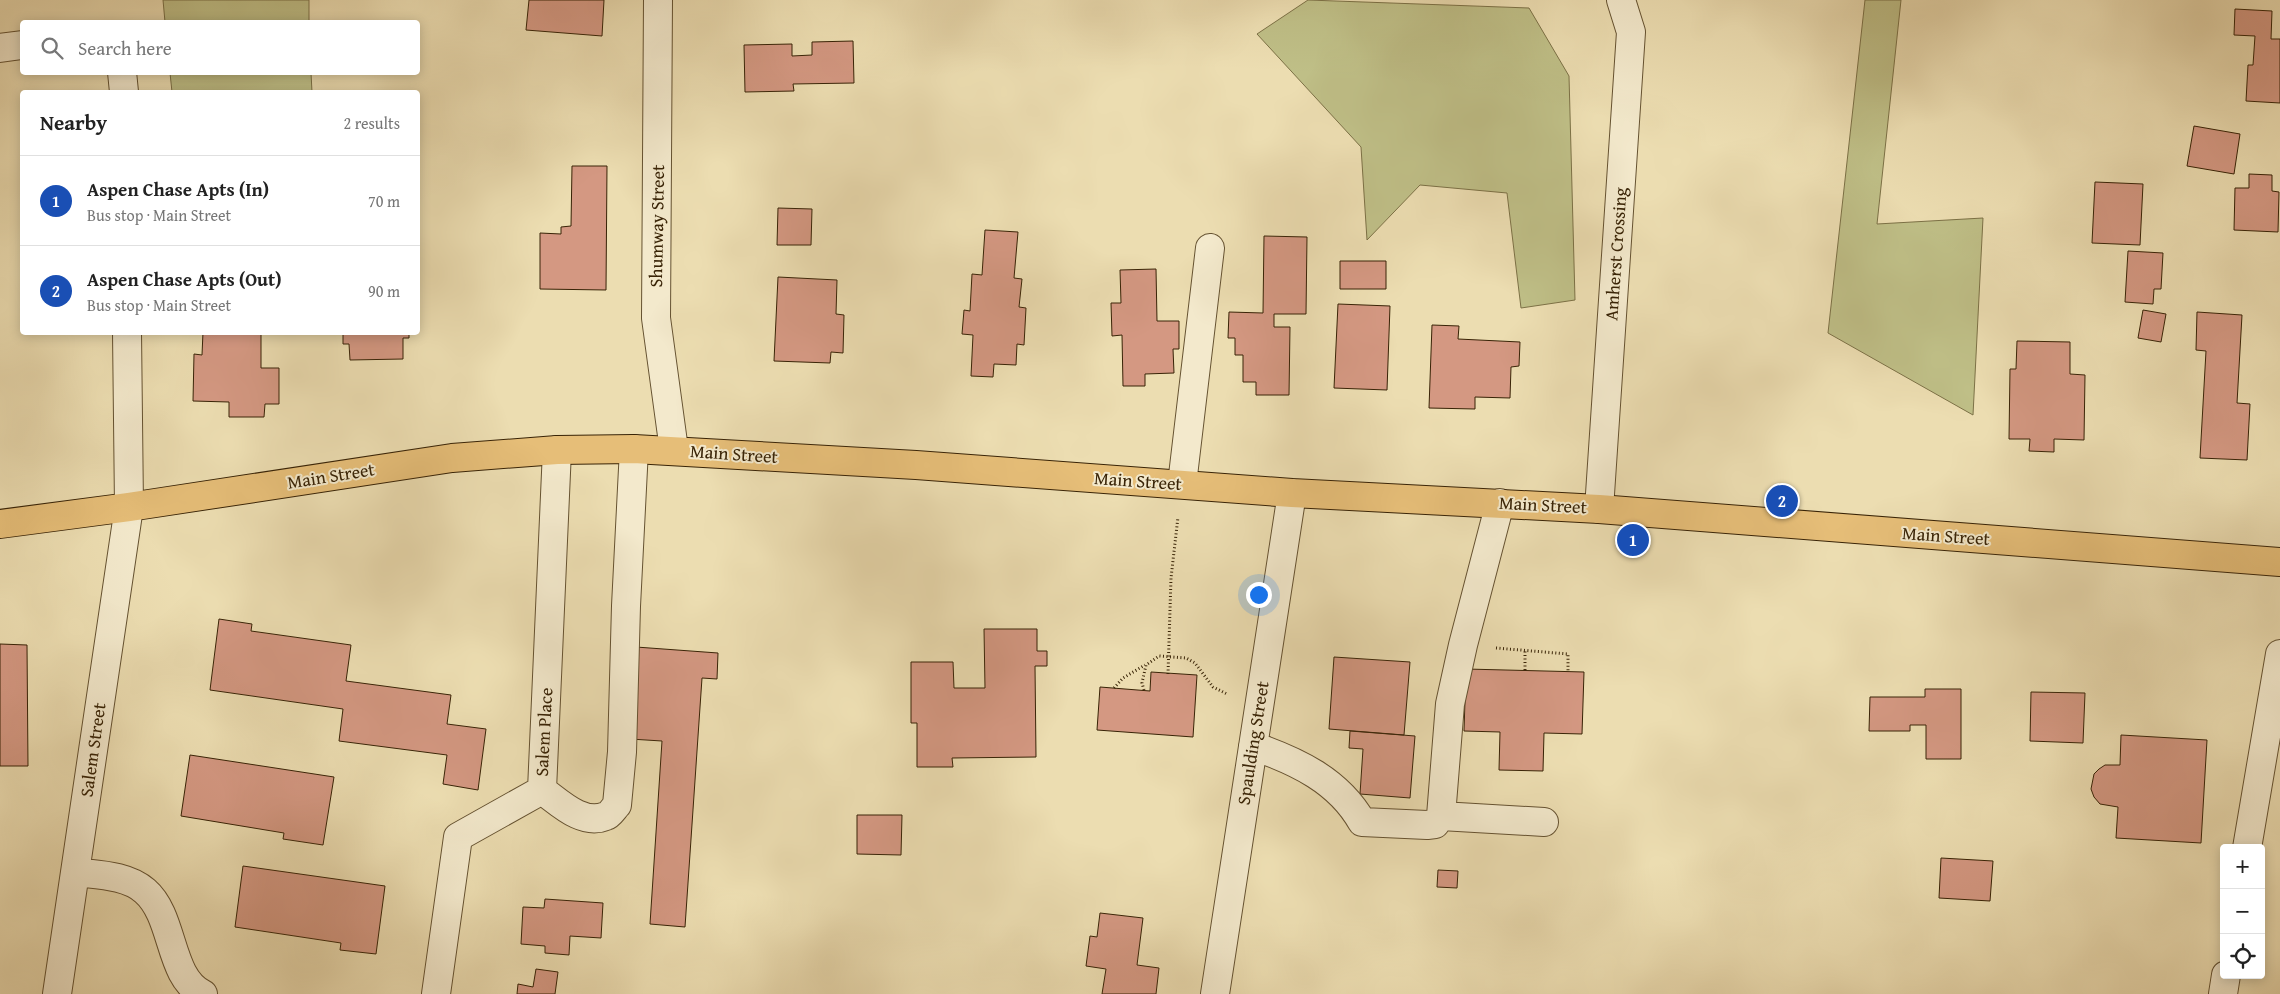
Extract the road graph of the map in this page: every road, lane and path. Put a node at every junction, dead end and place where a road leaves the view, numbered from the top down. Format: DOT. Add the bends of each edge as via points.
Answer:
graph roads {
  1 [pos="658,0"];
  2 [pos="1621,0"];
  3 [pos="20,45"];
  4 [pos="0,48"];
  5 [pos="122,75"];
  6 [pos="124,90"];
  7 [pos="1210,248"];
  8 [pos="127,335"];
  9 [pos="634,449"];
  10 [pos="557,450"];
  11 [pos="674,450"];
  12 [pos="1182,484"];
  13 [pos="1292,493"];
  14 [pos="1500,503"];
  15 [pos="129,507"];
  16 [pos="1599,508"];
  17 [pos="0,524"];
  18 [pos="2280,562"];
  19 [pos="1463,645"];
  20 [pos="1525,650"];
  21 [pos="2280,654"];
  22 [pos="1168,657"];
  23 [pos="1146,664"];
  24 [pos="1525,670"];
  25 [pos="1568,672"];
  26 [pos="1168,674"];
  27 [pos="1114,688"];
  28 [pos="1144,690"];
  29 [pos="1258,710"];
  30 [pos="1253,746"];
  31 [pos="542,790"];
  32 [pos="1441,816"];
  33 [pos="1544,822"];
  34 [pos="2249,844"];
  35 [pos="75,872"];
  36 [pos="2225,979"];
  37 [pos="57,994"];
  38 [pos="203,994"];
  39 [pos="436,994"];
  40 [pos="1215,994"];
  41 [pos="2223,994"];
  1 -- 11 [label="street, Shumway Street" via="656,318"];
  2 -- 16 [label="street, Amherst Crossing" via="1632,32"];
  3 -- 4 [label="street"];
  5 -- 6 [label="street"];
  7 -- 12 [label="street"];
  8 -- 15 [label="street, Salem Street"];
  9 -- 10 [label="main road, Main Street"];
  9 -- 11 [label="main road, Main Street"];
  9 -- 31 [label="street" via="617,805 606,816 586,818"];
  10 -- 15 [label="main road, Main Street" via="452,458"];
  10 -- 31 [label="street, Salem Place"];
  11 -- 12 [label="main road, Main Street"];
  12 -- 13 [label="main road, Main Street"];
  12 -- 22 [label="path" via="1171,578"];
  13 -- 14 [label="main road, Main Street"];
  13 -- 29 [label="street, Spaulding Street"];
  14 -- 16 [label="main road, Main Street"];
  14 -- 19 [label="street"];
  15 -- 17 [label="main road, Main Street"];
  15 -- 35 [label="street, Salem Street"];
  16 -- 18 [label="main road, Main Street"];
  19 -- 20 [label="path"];
  19 -- 32 [label="street" via="1450,704"];
  20 -- 24 [label="path"];
  20 -- 25 [label="path" via="1568,654"];
  21 -- 34 [label="street"];
  22 -- 23 [label="path" via="1160,656"];
  22 -- 26 [label="path"];
  22 -- 29 [label="path" via="1186,658 1195,663 1213,687"];
  23 -- 27 [label="path" via="1123,678"];
  23 -- 28 [label="path" via="1142,683"];
  29 -- 30 [label="street, Spaulding Street"];
  30 -- 32 [label="street" via="1282,756 1339,790 1362,822 1427,825 1435,824"];
  30 -- 40 [label="street, Spaulding Street"];
  31 -- 39 [label="street, Salem Place" via="458,836"];
  32 -- 33 [label="street"];
  35 -- 37 [label="street, Salem Street"];
  35 -- 38 [label="street" via="120,878 145,891 162,913 180,968 197,991"];
  36 -- 41 [label="street"];
}
